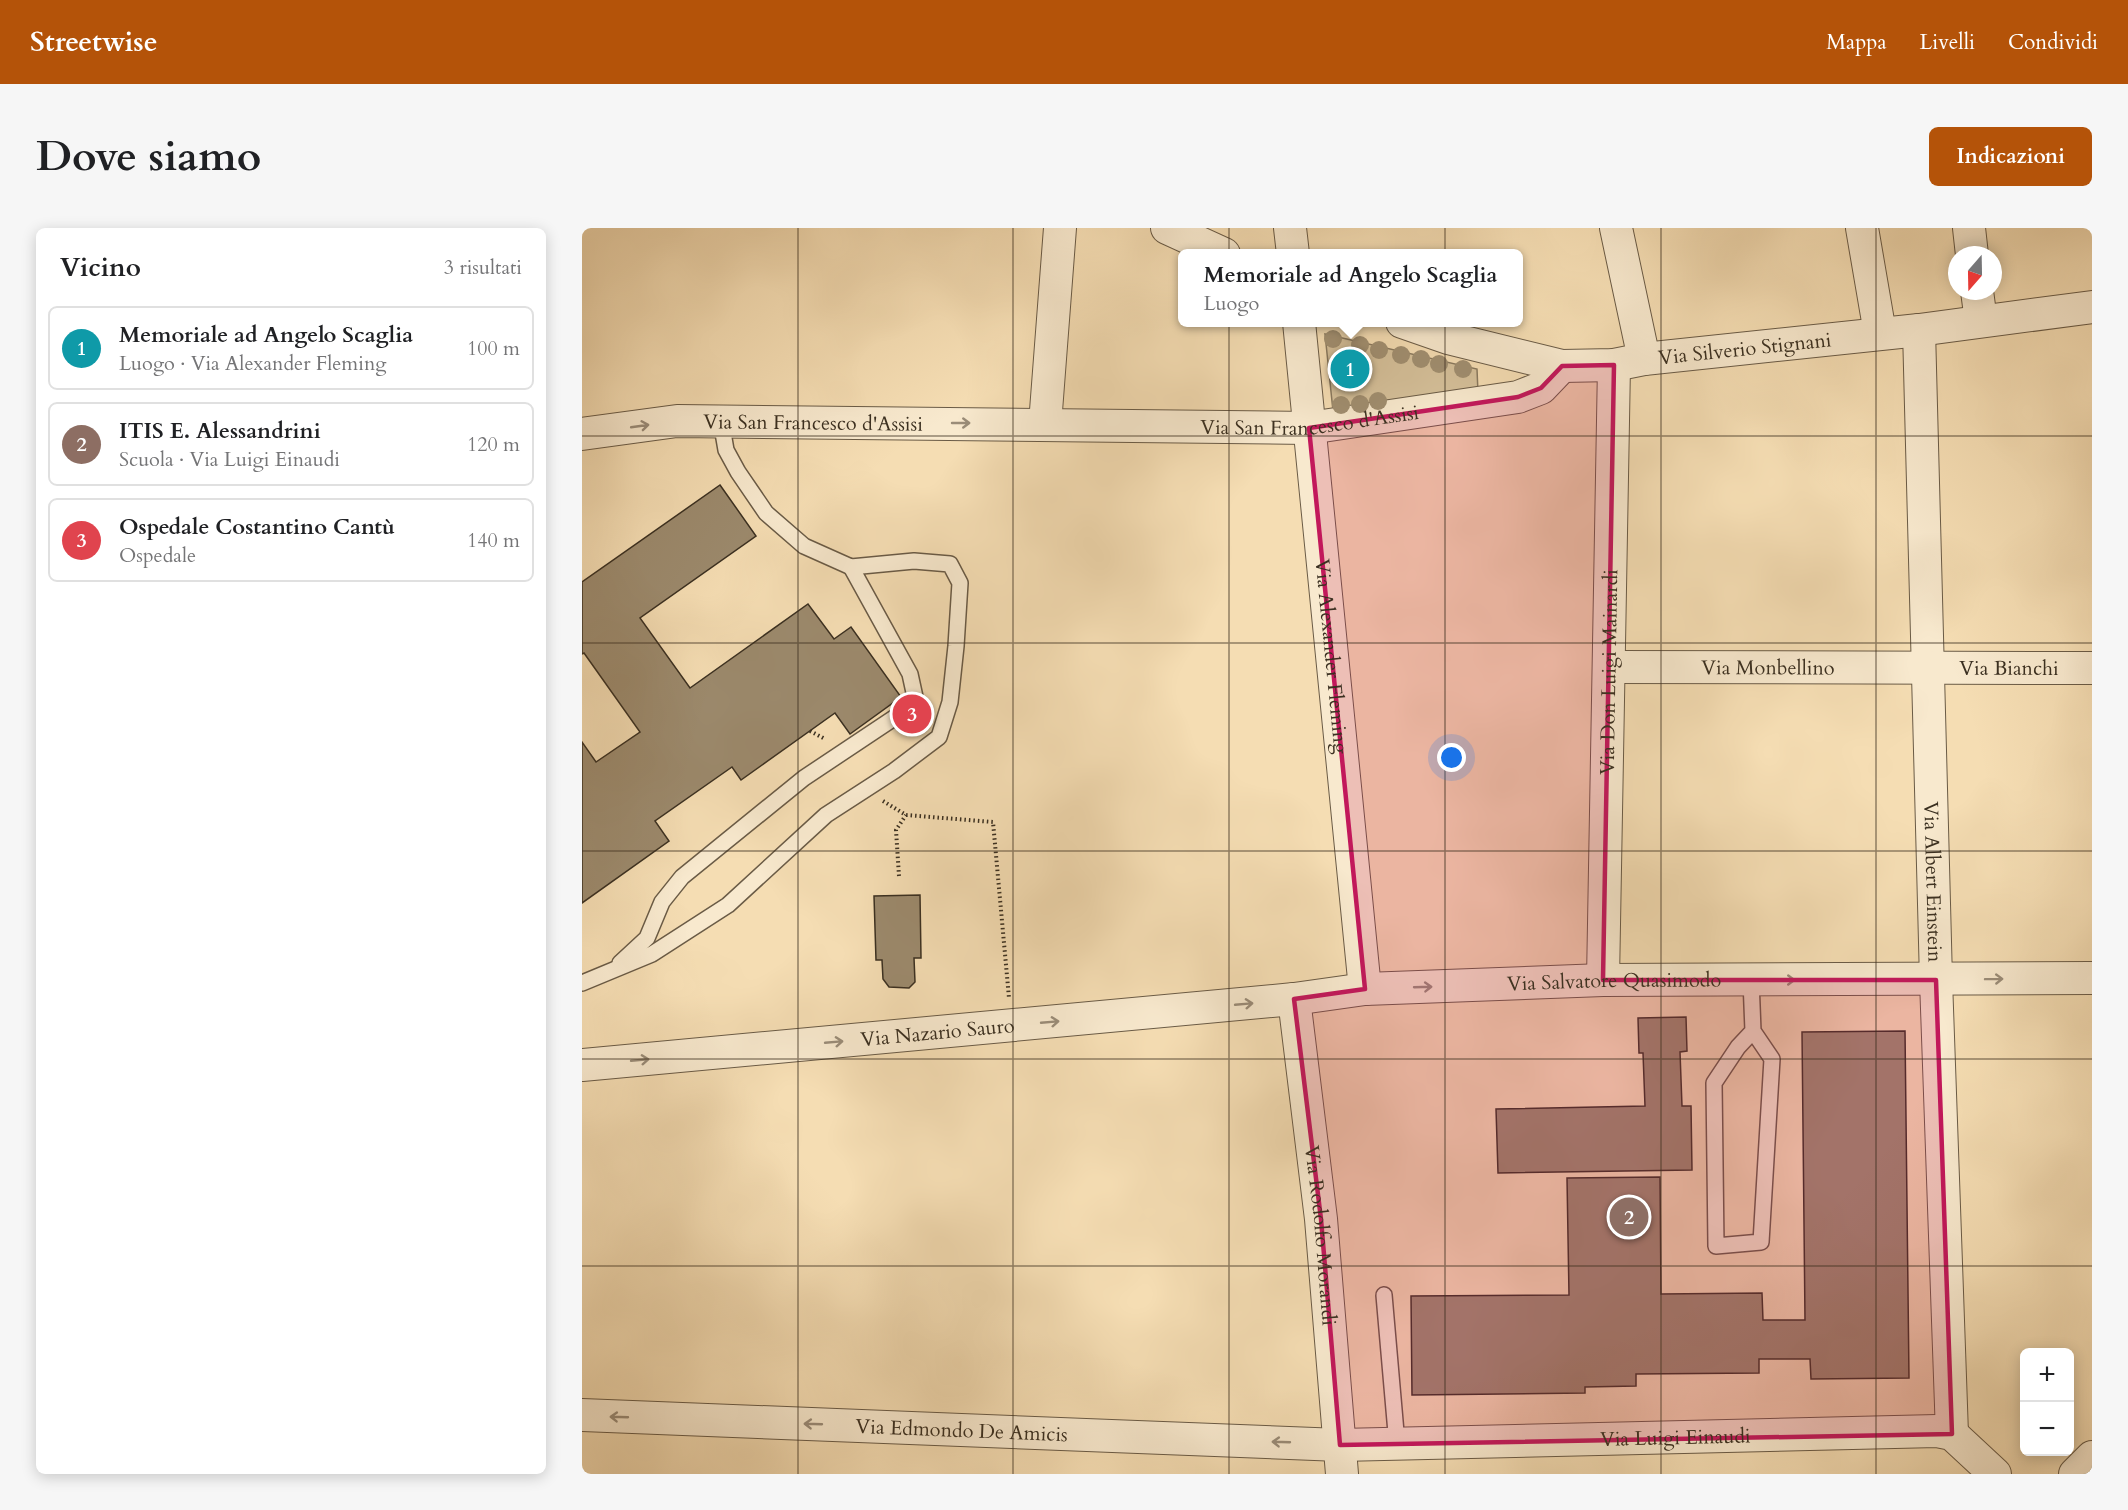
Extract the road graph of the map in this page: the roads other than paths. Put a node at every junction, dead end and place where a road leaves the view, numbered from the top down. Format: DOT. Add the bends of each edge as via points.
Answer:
graph roads {
  1 [pos="1060,228"];
  2 [pos="1167,228"];
  3 [pos="1290,228"];
  4 [pos="1616,228"];
  5 [pos="1862,228"];
  6 [pos="1969,228"];
  7 [pos="1971,246"];
  8 [pos="1213,249"];
  9 [pos="1292,249"];
  10 [pos="1979,306"];
  11 [pos="2092,307"];
  12 [pos="1299,327"];
  13 [pos="1416,327"];
  14 [pos="1919,330"];
  15 [pos="1880,333"];
  16 [pos="1629,362"];
  17 [pos="1562,366"];
  18 [pos="721,421"];
  19 [pos="1045,424"];
  20 [pos="1309,428"];
  21 [pos="582,434"];
  22 [pos="851,567"];
  23 [pos="1609,667"];
  24 [pos="2092,668"];
  25 [pos="1928,669"];
  26 [pos="611,971"];
  27 [pos="2092,978"];
  28 [pos="1603,980"];
  29 [pos="1751,980"];
  30 [pos="1936,980"];
  31 [pos="582,983"];
  32 [pos="1365,989"];
  33 [pos="1294,999"];
  34 [pos="1753,1032"];
  35 [pos="582,1065"];
  36 [pos="1384,1295"];
  37 [pos="582,1415"];
  38 [pos="1952,1434"];
  39 [pos="1397,1444"];
  40 [pos="2092,1457"];
  41 [pos="1341,1459"];
  42 [pos="1995,1474"];
  43 [pos="2075,1474"];
  1 -- 19 [label="street"];
  2 -- 8 [label="street"];
  3 -- 9 [label="street"];
  4 -- 16 [label="street, Via Don Luigi Mainardi"];
  5 -- 15 [label="street"];
  6 -- 7 [label="street"];
  10 -- 11 [label="street, Via Silverio Stignani"];
  10 -- 14 [label="street, Via Silverio Stignani"];
  12 -- 20 [label="street, Via Alexander Fleming"];
  13 -- 17 [label="street, Via Silverio Stignani"];
  14 -- 15 [label="street, Via Silverio Stignani"];
  14 -- 25 [label="street, Via Albert Einstein"];
  15 -- 16 [label="street, Via Silverio Stignani"];
  16 -- 17 [label="street, Via Silverio Stignani"];
  16 -- 23 [label="street, Via Don Luigi Mainardi"];
  17 -- 20 [label="street, Via San Francesco d'Assisi" via="1541,388 1518,398"];
  18 -- 19 [label="street, Via San Francesco d'Assisi, one-way"];
  21 -- 18 [label="street, Via San Francesco d'Assisi, one-way" via="678,421"];
  18 -- 22 [label="lane" via="726,450 766,513 804,546"];
  19 -- 20 [label="street, Via San Francesco d'Assisi"];
  20 -- 32 [label="street, Via Alexander Fleming"];
  22 -- 26 [label="lane" via="910,674 915,697 903,712 804,778 682,877 662,902 648,938"];
  22 -- 26 [label="lane" via="914,561 950,564 960,583 950,702 939,737 826,815 728,905 652,954"];
  23 -- 25 [label="street, Via Monbellino"];
  23 -- 28 [label="street, Via Don Luigi Mainardi"];
  24 -- 25 [label="street, Via Bianchi"];
  25 -- 30 [label="street, Via Albert Einstein"];
  26 -- 31 [label="lane"];
  30 -- 27 [label="street, Via Salvatore Quasimodo, one-way"];
  28 -- 29 [label="street, Via Salvatore Quasimodo"];
  32 -- 28 [label="street, Via Salvatore Quasimodo, one-way"];
  29 -- 30 [label="street, Via Salvatore Quasimodo, one-way"];
  29 -- 34 [label="lane"];
  30 -- 38 [label="street, Via Albert Einstein"];
  32 -- 33 [label="street, Via Salvatore Quasimodo"];
  35 -- 33 [label="street, Via Nazario Sauro, one-way"];
  33 -- 41 [label="street, Via Rodolfo Morandi" via="1321,1219"];
  34 -- 34 [label="lane" via="1772,1059 1761,1242 1716,1246 1714,1083"];
  36 -- 39 [label="lane"];
  41 -- 37 [label="street, Via Edmondo De Amicis, one-way"];
  38 -- 39 [label="street, Via Luigi Einaudi" via="1937,1431"];
  38 -- 42 [label="street"];
  39 -- 41 [label="street, Via Luigi Einaudi"];
  40 -- 43 [label="street"];
}
